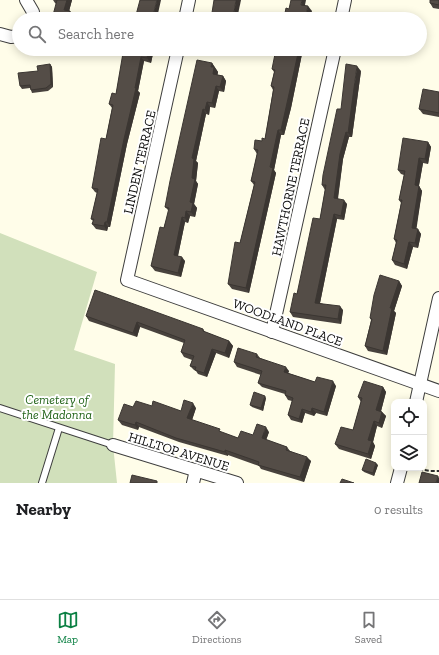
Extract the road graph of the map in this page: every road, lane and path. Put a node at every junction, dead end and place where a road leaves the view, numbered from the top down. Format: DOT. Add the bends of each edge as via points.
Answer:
graph roads {
  1 [pos="26,0"];
  2 [pos="189,0"];
  3 [pos="345,0"];
  4 [pos="33,12"];
  5 [pos="186,12"];
  6 [pos="342,12"];
  7 [pos="0,34"];
  8 [pos="12,37"];
  9 [pos="176,56"];
  10 [pos="333,56"];
  11 [pos="127,280"];
  12 [pos="439,298"];
  13 [pos="272,332"];
  14 [pos="420,384"];
  15 [pos="439,391"];
  16 [pos="417,399"];
  17 [pos="0,408"];
  18 [pos="59,428"];
  19 [pos="112,445"];
  20 [pos="196,470"];
  21 [pos="427,470"];
  22 [pos="439,470"];
  23 [pos="400,471"];
  24 [pos="42,483"];
  25 [pos="193,483"];
  26 [pos="237,483"];
  27 [pos="397,483"];
  1 -- 4 [label="street"];
  2 -- 5 [label="street"];
  3 -- 6 [label="street"];
  7 -- 8 [label="street"];
  9 -- 11 [label="street, LINDEN TERRACE"];
  10 -- 13 [label="street, HAWTHORNE TERRACE"];
  11 -- 13 [label="street, WOODLAND PLACE"];
  12 -- 14 [label="street"];
  13 -- 14 [label="street, WOODLAND PLACE"];
  14 -- 15 [label="street, WOODLAND PLACE"];
  14 -- 16 [label="street"];
  17 -- 18 [label="lane"];
  18 -- 19 [label="lane"];
  18 -- 24 [label="lane"];
  19 -- 20 [label="street, HILLTOP AVENUE"];
  20 -- 25 [label="street"];
  20 -- 26 [label="street, HILLTOP AVENUE"];
  21 -- 22 [label="path"];
  23 -- 27 [label="street"];
}
